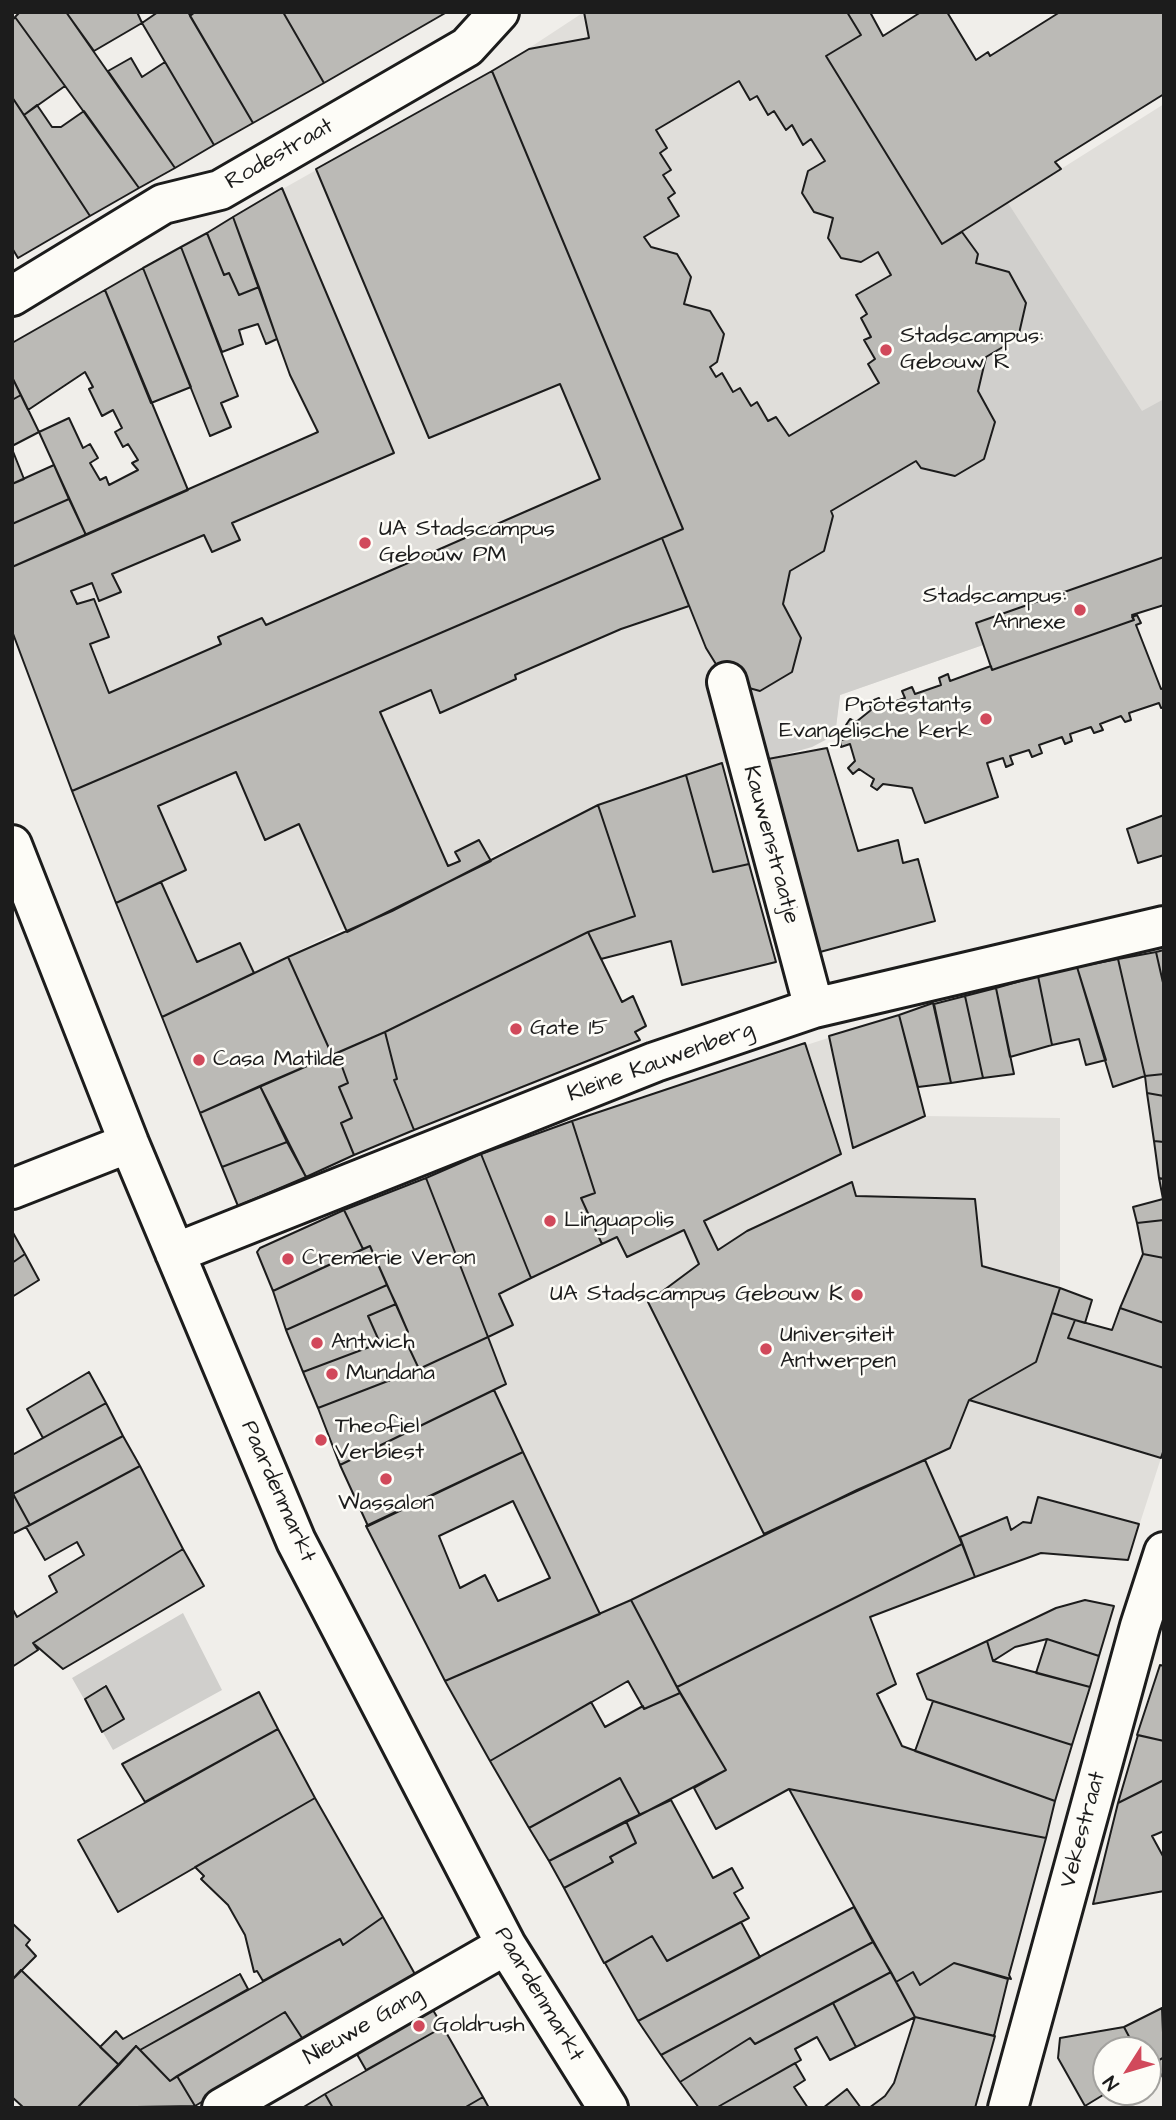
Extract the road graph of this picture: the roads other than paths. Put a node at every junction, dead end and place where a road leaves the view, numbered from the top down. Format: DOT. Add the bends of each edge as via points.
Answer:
graph roads {
  1 [pos="499,12"];
  2 [pos="12,296"];
  3 [pos="727,682"];
  4 [pos="12,845"];
  5 [pos="1164,926"];
  6 [pos="814,1008"];
  7 [pos="129,1143"];
  8 [pos="12,1189"];
  9 [pos="175,1253"];
  10 [pos="1164,1552"];
  11 [pos="1152,1624"];
  12 [pos="506,1945"];
  13 [pos="222,2108"];
  14 [pos="608,2108"];
  15 [pos="1008,2108"];
  1 -- 2 [label="street, Rodestraat" via="467,47 220,190 163,204"];
  3 -- 6 [label="street, Kauwenstraatje"];
  4 -- 7 [label="street, Paardenmarkt"];
  5 -- 6 [label="street, Kleine Kauwenberg"];
  6 -- 9 [label="street, Kleine Kauwenberg" via="655,1062"];
  7 -- 8 [label="street"];
  7 -- 9 [label="street, Paardenmarkt"];
  9 -- 12 [label="street, Paardenmarkt" via="296,1541"];
  10 -- 11 [label="street, Vekestraat"];
  11 -- 15 [label="street, Vekestraat"];
  12 -- 13 [label="street, Nieuwe Gang"];
  12 -- 14 [label="street, Paardenmarkt"];
}
